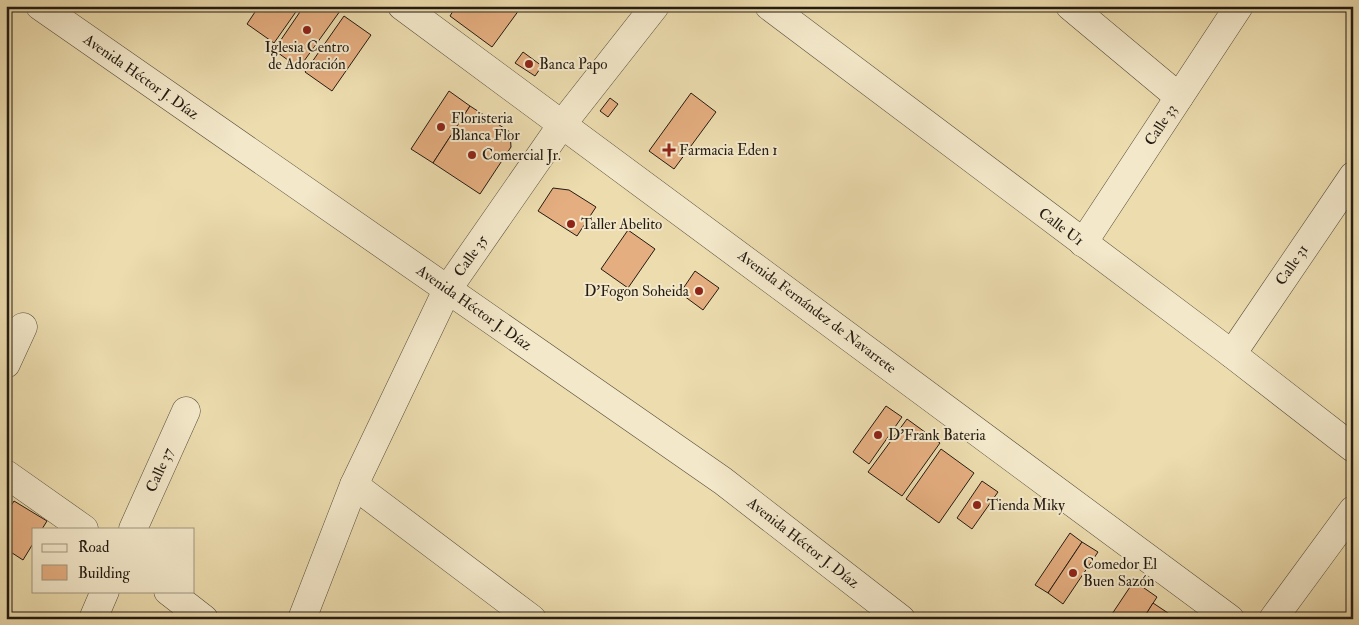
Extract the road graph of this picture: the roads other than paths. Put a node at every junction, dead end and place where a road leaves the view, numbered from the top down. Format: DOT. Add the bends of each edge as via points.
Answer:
graph roads {
  1 [pos="40,6"];
  2 [pos="655,6"];
  3 [pos="769,6"];
  4 [pos="1070,6"];
  5 [pos="1239,6"];
  6 [pos="409,8"];
  7 [pos="1179,97"];
  8 [pos="563,123"];
  9 [pos="1353,176"];
  10 [pos="1083,244"];
  11 [pos="447,290"];
  12 [pos="23,327"];
  13 [pos="1232,354"];
  14 [pos="6,364"];
  15 [pos="186,410"];
  16 [pos="1353,448"];
  17 [pos="6,474"];
  18 [pos="354,485"];
  19 [pos="1353,510"];
  20 [pos="83,528"];
  21 [pos="133,528"];
  22 [pos="105,592"];
  23 [pos="169,592"];
  24 [pos="93,619"];
  25 [pos="204,619"];
  26 [pos="302,619"];
  27 [pos="532,619"];
  28 [pos="901,619"];
  29 [pos="1230,619"];
  30 [pos="1273,619"];
  1 -- 11 [label="street, Avenida Héctor J. Díaz"];
  2 -- 8 [label="street, Calle 35"];
  3 -- 10 [label="street, Calle U1"];
  4 -- 7 [label="street"];
  5 -- 7 [label="street, Calle 33"];
  6 -- 8 [label="street, Avenida Fernández de Navarrete"];
  7 -- 10 [label="street, Calle 33"];
  8 -- 11 [label="street, Calle 35"];
  8 -- 29 [label="street, Avenida Fernández de Navarrete"];
  9 -- 13 [label="street, Calle 31"];
  10 -- 13 [label="street, Calle U1"];
  11 -- 18 [label="street, Calle 35"];
  11 -- 28 [label="street, Avenida Héctor J. Díaz" via="723,481"];
  12 -- 14 [label="street"];
  13 -- 16 [label="street, Calle U1"];
  15 -- 21 [label="street, Calle 37"];
  17 -- 20 [label="street"];
  18 -- 26 [label="street, Calle 35"];
  18 -- 27 [label="street"];
  19 -- 30 [label="street"];
  22 -- 24 [label="street"];
  23 -- 25 [label="street"];
}
